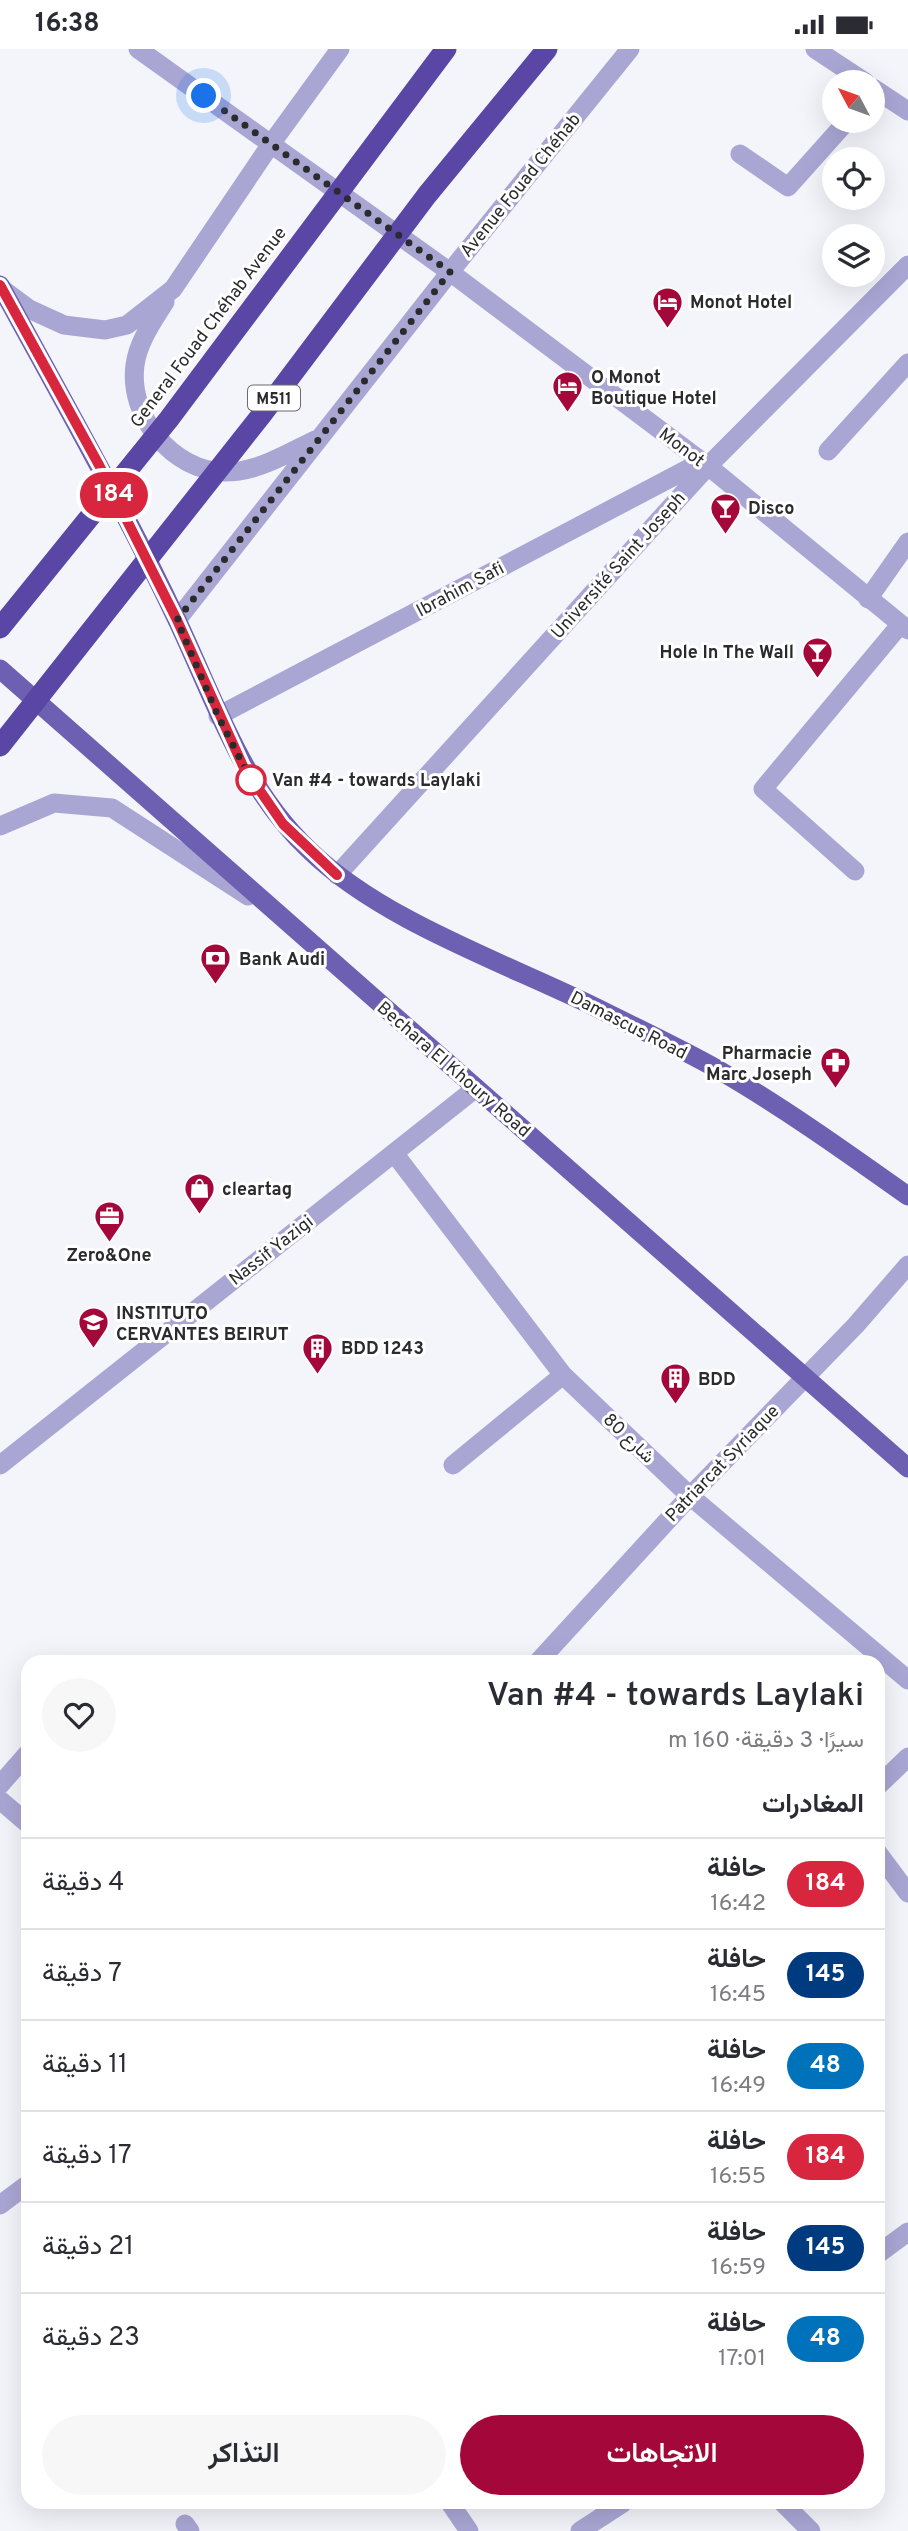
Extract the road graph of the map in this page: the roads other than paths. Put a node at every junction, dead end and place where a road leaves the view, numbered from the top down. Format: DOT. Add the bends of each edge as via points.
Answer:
graph roads {
  1 [pos="138,49"];
  2 [pos="340,49"];
  3 [pos="446,49"];
  4 [pos="547,49"];
  5 [pos="630,49"];
  6 [pos="814,49"];
  7 [pos="845,70"];
  8 [pos="886,97"];
  9 [pos="908,111"];
  10 [pos="836,133"];
  11 [pos="271,144"];
  12 [pos="740,154"];
  13 [pos="908,265"];
  14 [pos="450,272"];
  15 [pos="1,287"];
  16 [pos="173,289"];
  17 [pos="908,363"];
  18 [pos="323,436"];
  19 [pos="828,451"];
  20 [pos="704,464"];
  21 [pos="908,542"];
  22 [pos="868,599"];
  23 [pos="177,620"];
  24 [pos="0,628"];
  25 [pos="904,628"];
  26 [pos="0,669"];
  27 [pos="218,716"];
  28 [pos="0,746"];
  29 [pos="0,826"];
  30 [pos="855,871"];
  31 [pos="337,875"];
  32 [pos="288,923"];
  33 [pos="476,1088"];
  34 [pos="394,1153"];
  35 [pos="908,1196"];
  36 [pos="908,1265"];
  37 [pos="563,1375"];
  38 [pos="805,1377"];
  39 [pos="0,1465"];
  40 [pos="453,1465"];
  41 [pos="908,1468"];
  42 [pos="690,1496"];
  43 [pos="544,1655"];
  44 [pos="878,1655"];
  45 [pos="885,1661"];
  46 [pos="908,1680"];
  47 [pos="908,1757"];
  48 [pos="21,1761"];
  49 [pos="885,1779"];
  50 [pos="0,1785"];
  51 [pos="0,1800"];
  52 [pos="21,1818"];
  53 [pos="885,1862"];
  54 [pos="908,1893"];
  55 [pos="21,2189"];
  56 [pos="0,2205"];
  57 [pos="908,2232"];
  58 [pos="885,2249"];
  59 [pos="454,2509"];
  60 [pos="614,2509"];
  61 [pos="789,2509"];
  62 [pos="469,2531"];
  63 [pos="580,2531"];
  64 [pos="811,2531"];
  1 -- 11 [label="street, Monot"];
  2 -- 11 [label="street"];
  3 -- 24 [label="highway, General Fouad Chéhab Avenue, bridge" via="169,419"];
  4 -- 28 [label="highway, M511, bridge" via="427,195"];
  5 -- 14 [label="street, Avenue Fouad Chéhab"];
  6 -- 7 [label="street"];
  8 -- 9 [label="street"];
  10 -- 12 [label="street" via="788,187"];
  11 -- 14 [label="street, Monot"];
  11 -- 16 [label="street"];
  13 -- 20 [label="street, Université Saint Joseph"];
  14 -- 18 [label="street, Avenue Fouad Chéhab"];
  14 -- 20 [label="street, Monot"];
  15 -- 16 [label="street" via="29,309 64,325 105,330 127,325"];
  15 -- 23 [label="main road, Damascus Road" via="69,407"];
  16 -- 18 [label="street" via="148,328 135,365 138,403 156,438 186,462 223,472 262,467"];
  17 -- 19 [label="street"];
  18 -- 23 [label="street, Avenue Fouad Chéhab"];
  20 -- 22 [label="street, Monot"];
  20 -- 27 [label="street, Ibrahim Safi"];
  20 -- 31 [label="street, Université Saint Joseph"];
  21 -- 22 [label="street"];
  22 -- 25 [label="street, Monot"];
  23 -- 27 [label="main road, Damascus Road"];
  25 -- 30 [label="street" via="763,789"];
  26 -- 32 [label="main road, Bechara El Khoury Road"];
  27 -- 31 [label="main road, Damascus Road" via="261,796 283,824"];
  29 -- 32 [label="street" via="54,803 112,808"];
  31 -- 35 [label="main road, Damascus Road" via="417,922 717,1069"];
  32 -- 33 [label="main road, Bechara El Khoury Road"];
  33 -- 34 [label="street, Nassif Yazigi"];
  33 -- 38 [label="main road, Bechara El Khoury Road"];
  34 -- 37 [label="street, شارع 80"];
  34 -- 39 [label="street, Nassif Yazigi" via="44,1422"];
  36 -- 38 [label="street, Patriarcat Syriaque"];
  37 -- 40 [label="street"];
  37 -- 42 [label="street, شارع 80"];
  38 -- 41 [label="main road, Bechara El Khoury Road"];
  38 -- 42 [label="street, Patriarcat Syriaque"];
  42 -- 43 [label="street, Patriarcat Syriaque"];
  42 -- 44 [label="street, شارع 80"];
  45 -- 46 [label="street, شارع 80"];
  47 -- 49 [label="street"];
  48 -- 50 [label="street"];
  51 -- 52 [label="street"];
  53 -- 54 [label="street"];
  55 -- 56 [label="street"];
  57 -- 58 [label="street"];
  59 -- 62 [label="street"];
  60 -- 63 [label="street"];
  61 -- 64 [label="street"];
}
